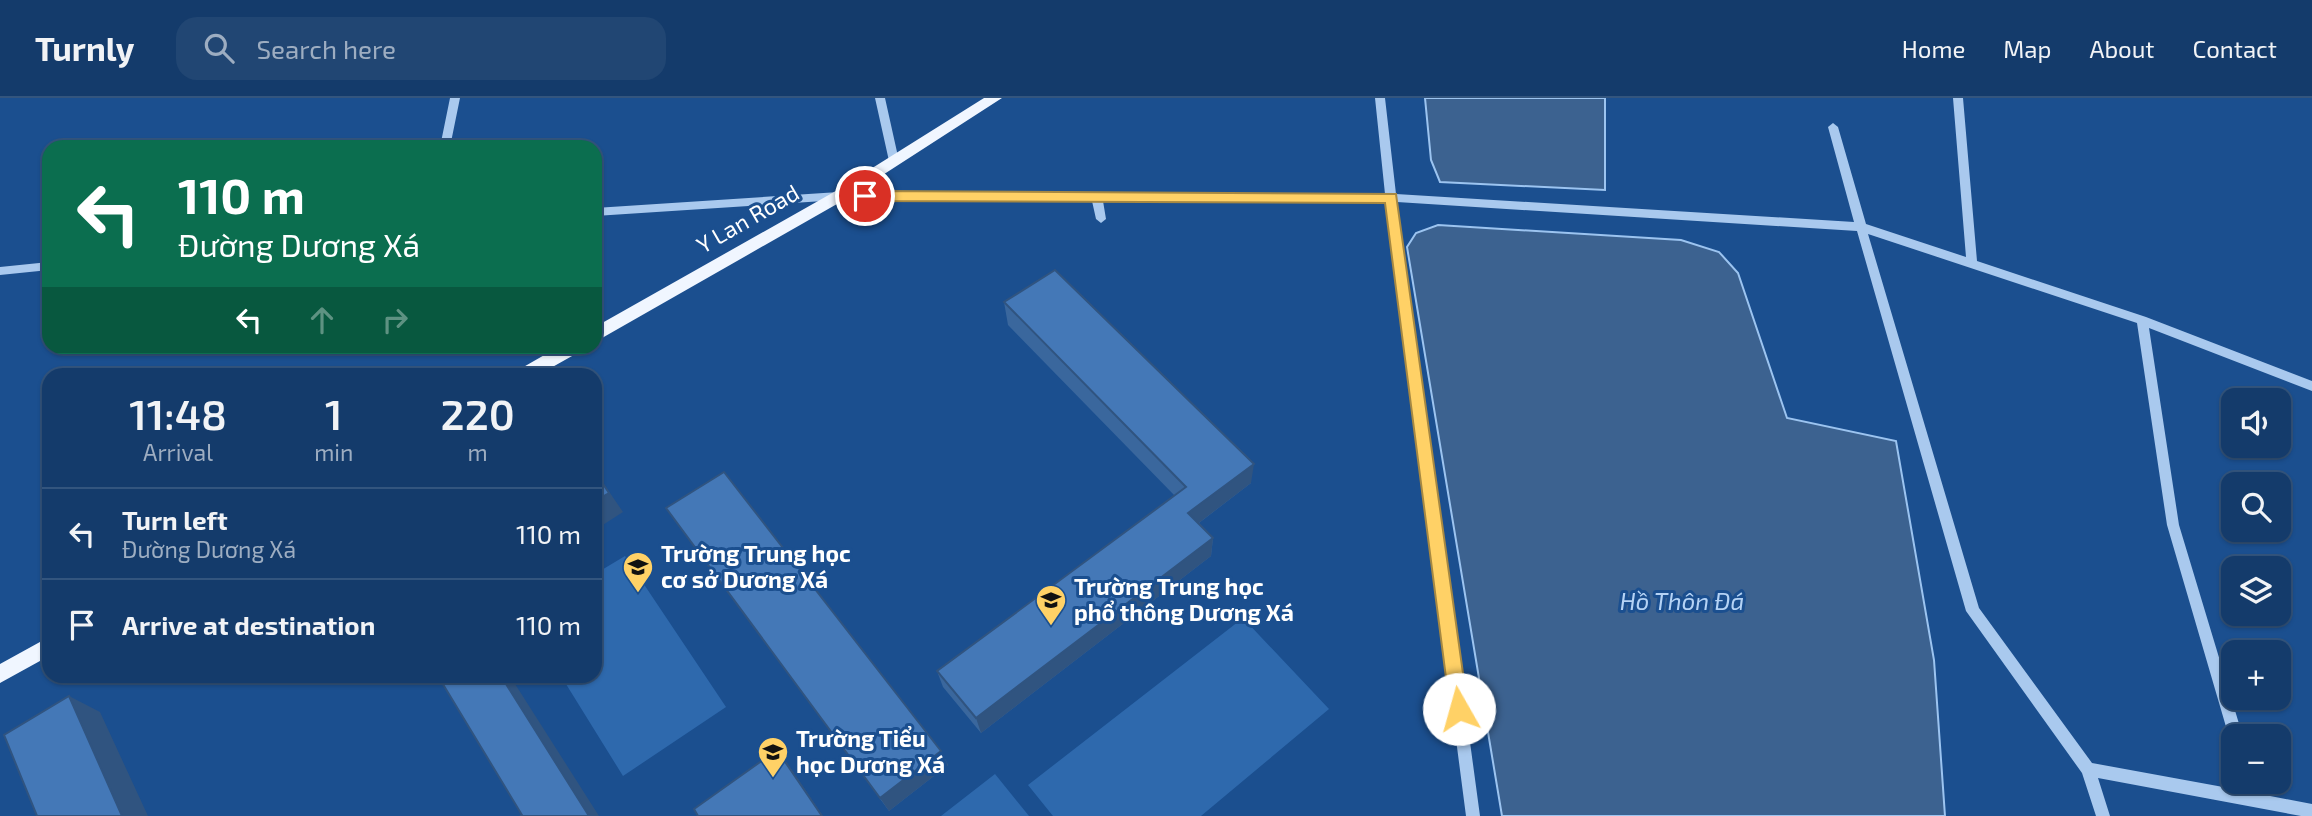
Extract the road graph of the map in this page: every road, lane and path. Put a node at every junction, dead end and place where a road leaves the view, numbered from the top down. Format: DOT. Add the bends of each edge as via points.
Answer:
graph roads {
  1 [pos="455,98"];
  2 [pos="880,98"];
  3 [pos="995,98"];
  4 [pos="1380,98"];
  5 [pos="1958,98"];
  6 [pos="1833,127"];
  7 [pos="446,140"];
  8 [pos="894,161"];
  9 [pos="839,196"];
  10 [pos="1097,197"];
  11 [pos="1391,198"];
  12 [pos="602,212"];
  13 [pos="1101,219"];
  14 [pos="1861,227"];
  15 [pos="1972,264"];
  16 [pos="42,266"];
  17 [pos="0,271"];
  18 [pos="2142,320"];
  19 [pos="602,331"];
  20 [pos="561,354"];
  21 [pos="536,368"];
  22 [pos="2312,386"];
  23 [pos="42,650"];
  24 [pos="0,674"];
  25 [pos="2232,724"];
  26 [pos="2088,769"];
  27 [pos="2253,794"];
  28 [pos="2254,799"];
  29 [pos="2312,811"];
  30 [pos="1473,816"];
  31 [pos="2103,816"];
  1 -- 7 [label="street"];
  2 -- 8 [label="street"];
  3 -- 8 [label="main road, Y Lan Road"];
  4 -- 11 [label="street"];
  5 -- 15 [label="street"];
  6 -- 14 [label="street"];
  8 -- 9 [label="main road, Y Lan Road"];
  9 -- 10 [label="street"];
  9 -- 12 [label="street"];
  9 -- 19 [label="main road, Y Lan Road"];
  10 -- 11 [label="street"];
  10 -- 13 [label="street"];
  11 -- 14 [label="street"];
  11 -- 30 [label="street"];
  14 -- 15 [label="street"];
  14 -- 26 [label="street" via="1973,611"];
  15 -- 18 [label="street"];
  16 -- 17 [label="street"];
  18 -- 22 [label="street"];
  18 -- 25 [label="street" via="2173,526"];
  20 -- 21 [label="main road"];
  23 -- 24 [label="main road"];
  26 -- 28 [label="street"];
  26 -- 31 [label="street"];
  27 -- 28 [label="street"];
  28 -- 29 [label="street"];
}
